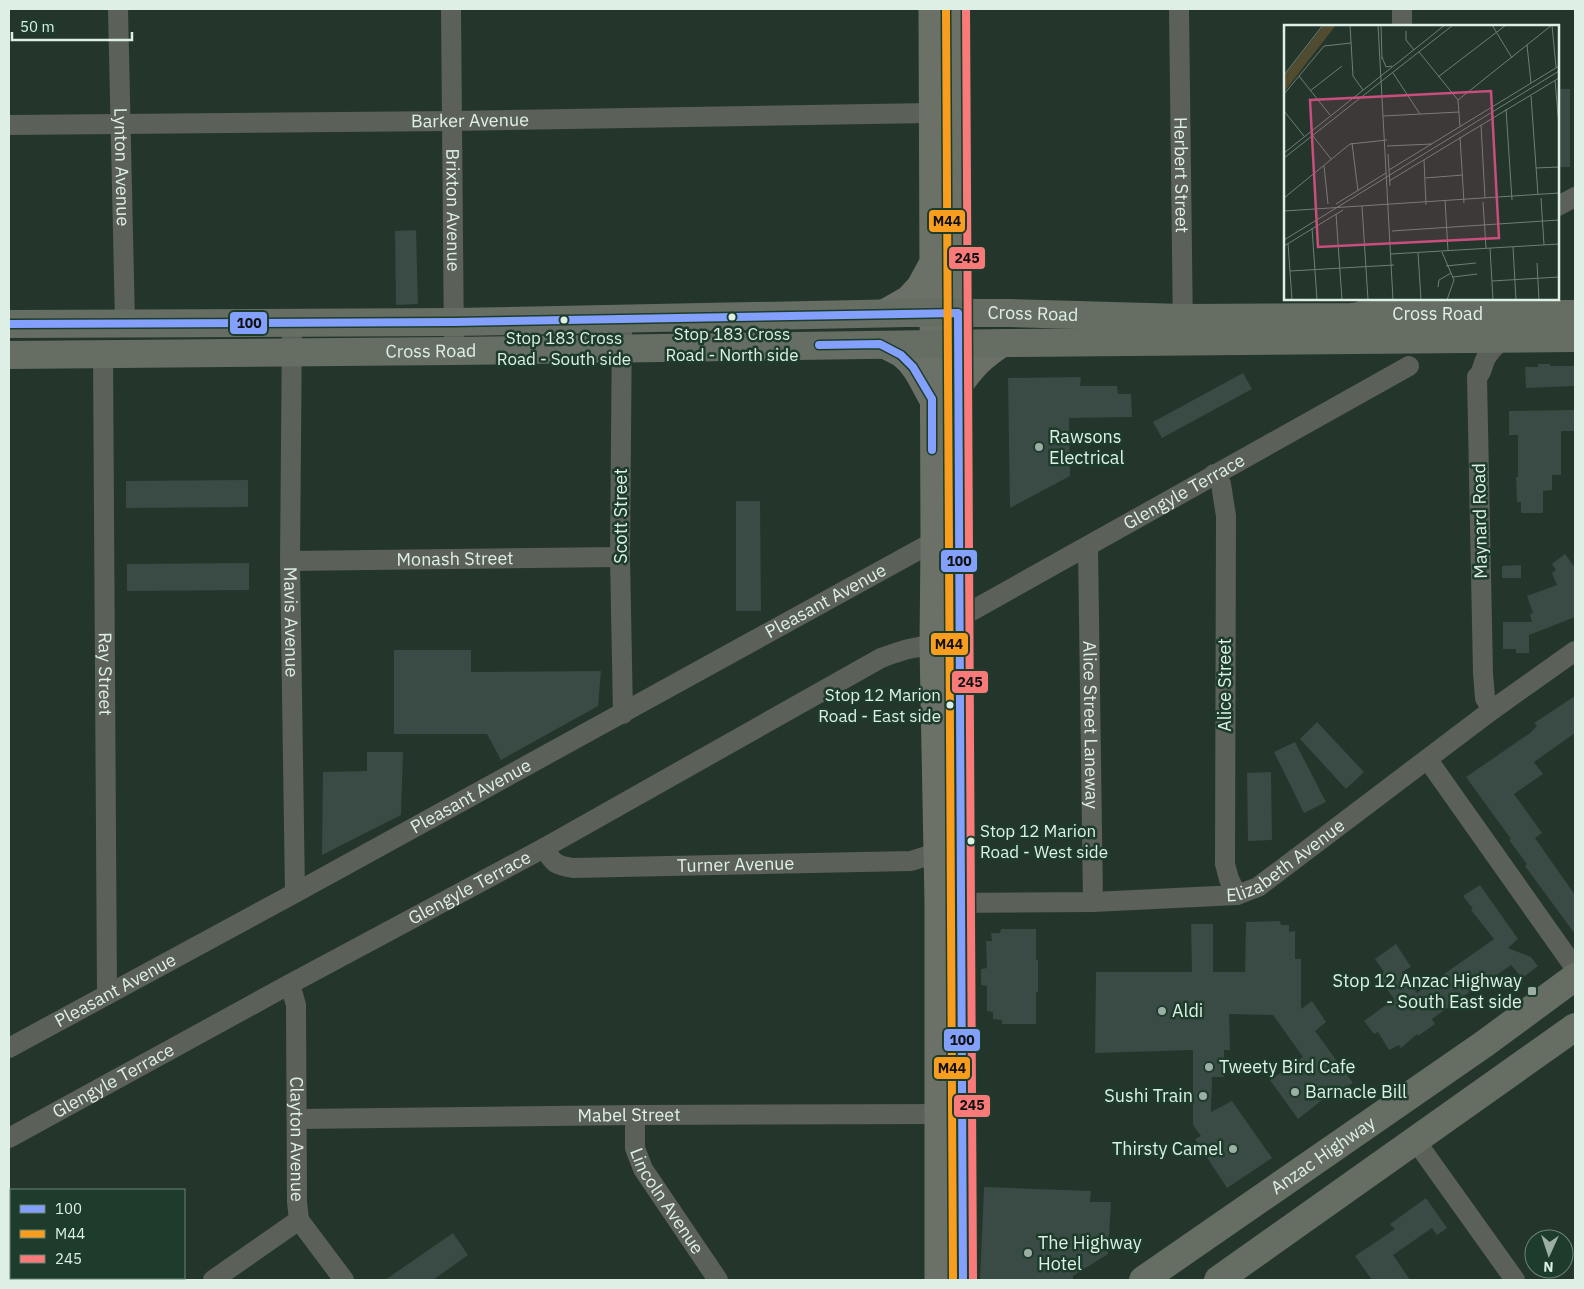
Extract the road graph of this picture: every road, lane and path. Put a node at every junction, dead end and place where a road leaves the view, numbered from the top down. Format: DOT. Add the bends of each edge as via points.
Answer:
graph roads {
  1 [pos="118,9"];
  2 [pos="451,9"];
  3 [pos="931,9"];
  4 [pos="956,9"];
  5 [pos="1179,9"];
  6 [pos="1402,9"];
  7 [pos="1402,25"];
  8 [pos="932,112"];
  9 [pos="453,121"];
  10 [pos="120,124"];
  11 [pos="9,125"];
  12 [pos="1575,197"];
  13 [pos="1559,205"];
  14 [pos="931,264"];
  15 [pos="958,274"];
  16 [pos="1378,300"];
  17 [pos="945,313"];
  18 [pos="1010,313"];
  19 [pos="880,314"];
  20 [pos="1575,314"];
  21 [pos="1351,317"];
  22 [pos="622,319"];
  23 [pos="292,322"];
  24 [pos="454,322"];
  25 [pos="125,323"];
  26 [pos="9,324"];
  27 [pos="1183,330"];
  28 [pos="1575,338"];
  29 [pos="1503,339"];
  30 [pos="1006,342"];
  31 [pos="880,344"];
  32 [pos="945,344"];
  33 [pos="622,349"];
  34 [pos="454,351"];
  35 [pos="291,352"];
  36 [pos="103,353"];
  37 [pos="9,355"];
  38 [pos="1409,366"];
  39 [pos="958,389"];
  40 [pos="932,399"];
  41 [pos="1214,474"];
  42 [pos="933,542"];
  43 [pos="1088,546"];
  44 [pos="620,558"];
  45 [pos="290,561"];
  46 [pos="959,618"];
  47 [pos="932,646"];
  48 [pos="1575,652"];
  49 [pos="1492,710"];
  50 [pos="622,714"];
  51 [pos="1428,760"];
  52 [pos="544,848"];
  53 [pos="936,853"];
  54 [pos="295,893"];
  55 [pos="1237,896"];
  56 [pos="1093,902"];
  57 [pos="937,904"];
  58 [pos="962,904"];
  59 [pos="1575,968"];
  60 [pos="1575,977"];
  61 [pos="290,984"];
  62 [pos="107,994"];
  63 [pos="1575,1027"];
  64 [pos="1484,1044"];
  65 [pos="9,1048"];
  66 [pos="1506,1077"];
  67 [pos="937,1114"];
  68 [pos="962,1114"];
  69 [pos="635,1115"];
  70 [pos="297,1119"];
  71 [pos="9,1138"];
  72 [pos="1415,1140"];
  73 [pos="299,1220"];
  74 [pos="1220,1226"];
  75 [pos="1251,1258"];
  76 [pos="214,1280"];
  77 [pos="344,1280"];
  78 [pos="718,1280"];
  79 [pos="937,1280"];
  80 [pos="963,1280"];
  81 [pos="1143,1280"];
  82 [pos="1218,1280"];
  83 [pos="1515,1280"];
  1 -- 10 [label="street, Lynton Avenue"];
  2 -- 9 [label="street, Brixton Avenue"];
  3 -- 8 [label="main road"];
  4 -- 15 [label="main road"];
  5 -- 27 [label="street, Herbert Street"];
  6 -- 7 [label="street"];
  8 -- 9 [label="street, Barker Avenue"];
  8 -- 14 [label="main road"];
  9 -- 10 [label="street, Barker Avenue"];
  9 -- 24 [label="street, Brixton Avenue"];
  10 -- 11 [label="street, Barker Avenue"];
  10 -- 25 [label="street, Lynton Avenue"];
  12 -- 13 [label="street"];
  14 -- 17 [label="main road"];
  14 -- 19 [label="main road" via="908,298"];
  15 -- 17 [label="main road"];
  15 -- 18 [label="main road" via="975,299"];
  16 -- 21 [label="street"];
  17 -- 18 [label="highway, Cross Road"];
  17 -- 19 [label="highway, Cross Road"];
  17 -- 32 [label="main road"];
  18 -- 27 [label="highway, Cross Road"];
  19 -- 22 [label="highway, Cross Road"];
  20 -- 21 [label="highway, Cross Road"];
  21 -- 27 [label="highway, Cross Road"];
  22 -- 24 [label="highway, Cross Road"];
  22 -- 33 [label="street, Scott Street"];
  23 -- 24 [label="highway, Cross Road"];
  23 -- 25 [label="highway, Cross Road"];
  23 -- 35 [label="street, Mavis Avenue"];
  24 -- 34 [label="street, Brixton Avenue"];
  25 -- 26 [label="highway, Cross Road"];
  27 -- 29 [label="highway, Cross Road"];
  27 -- 30 [label="highway, Cross Road"];
  28 -- 29 [label="highway, Cross Road"];
  29 -- 49 [label="street, Maynard Road" via="1489,352 1477,377 1483,673 1485,698"];
  30 -- 32 [label="highway, Cross Road"];
  30 -- 39 [label="main road" via="986,355"];
  31 -- 32 [label="highway, Cross Road"];
  31 -- 33 [label="highway, Cross Road"];
  31 -- 40 [label="main road" via="909,362"];
  32 -- 39 [label="main road"];
  32 -- 40 [label="main road"];
  33 -- 34 [label="highway, Cross Road"];
  33 -- 44 [label="street, Scott Street"];
  34 -- 35 [label="highway, Cross Road"];
  35 -- 36 [label="highway, Cross Road"];
  35 -- 45 [label="street, Mavis Avenue"];
  36 -- 37 [label="highway, Cross Road"];
  36 -- 62 [label="street, Ray Street"];
  38 -- 41 [label="street, Glengyle Terrace"];
  39 -- 46 [label="main road"];
  40 -- 42 [label="main road"];
  41 -- 43 [label="street, Glengyle Terrace"];
  41 -- 55 [label="street, Alice Street" via="1221,484 1226,516 1225,864"];
  42 -- 47 [label="main road"];
  42 -- 50 [label="street, Pleasant Avenue"];
  43 -- 46 [label="street, Glengyle Terrace"];
  43 -- 56 [label="street, Alice Street Laneway"];
  44 -- 45 [label="street, Monash Street"];
  44 -- 50 [label="street, Scott Street"];
  45 -- 54 [label="street, Mavis Avenue"];
  46 -- 58 [label="main road"];
  47 -- 52 [label="street, Glengyle Terrace" via="908,648 881,658"];
  47 -- 53 [label="main road"];
  48 -- 49 [label="street, Elizabeth Avenue"];
  49 -- 51 [label="street, Elizabeth Avenue"];
  50 -- 54 [label="street, Pleasant Avenue"];
  51 -- 55 [label="street, Elizabeth Avenue" via="1258,888"];
  51 -- 59 [label="street"];
  52 -- 53 [label="street, Turner Avenue" via="552,862 573,868 911,861"];
  52 -- 61 [label="street, Glengyle Terrace"];
  53 -- 57 [label="main road"];
  54 -- 62 [label="street, Pleasant Avenue"];
  55 -- 56 [label="street, Elizabeth Avenue"];
  56 -- 58 [label="street, Elizabeth Avenue"];
  57 -- 58 [label="street, Elizabeth Avenue"];
  57 -- 67 [label="main road"];
  58 -- 68 [label="main road"];
  60 -- 64 [label="highway, Anzac Highway"];
  61 -- 70 [label="street, Clayton Avenue" via="296,1005"];
  61 -- 71 [label="street, Glengyle Terrace"];
  62 -- 65 [label="street, Pleasant Avenue"];
  63 -- 66 [label="highway"];
  64 -- 66 [label="highway"];
  64 -- 74 [label="highway, Anzac Highway"];
  66 -- 72 [label="highway"];
  67 -- 68 [label="street, Mabel Street"];
  67 -- 69 [label="street, Mabel Street"];
  67 -- 79 [label="main road"];
  68 -- 80 [label="main road"];
  69 -- 70 [label="street, Mabel Street"];
  69 -- 78 [label="street, Lincoln Avenue" via="635,1148 643,1169"];
  70 -- 73 [label="street, Clayton Avenue"];
  72 -- 75 [label="highway"];
  72 -- 83 [label="street"];
  73 -- 76 [label="street"];
  73 -- 77 [label="street, Clayton Avenue"];
  74 -- 75 [label="highway"];
  74 -- 81 [label="highway, Anzac Highway"];
  75 -- 82 [label="highway"];
}
